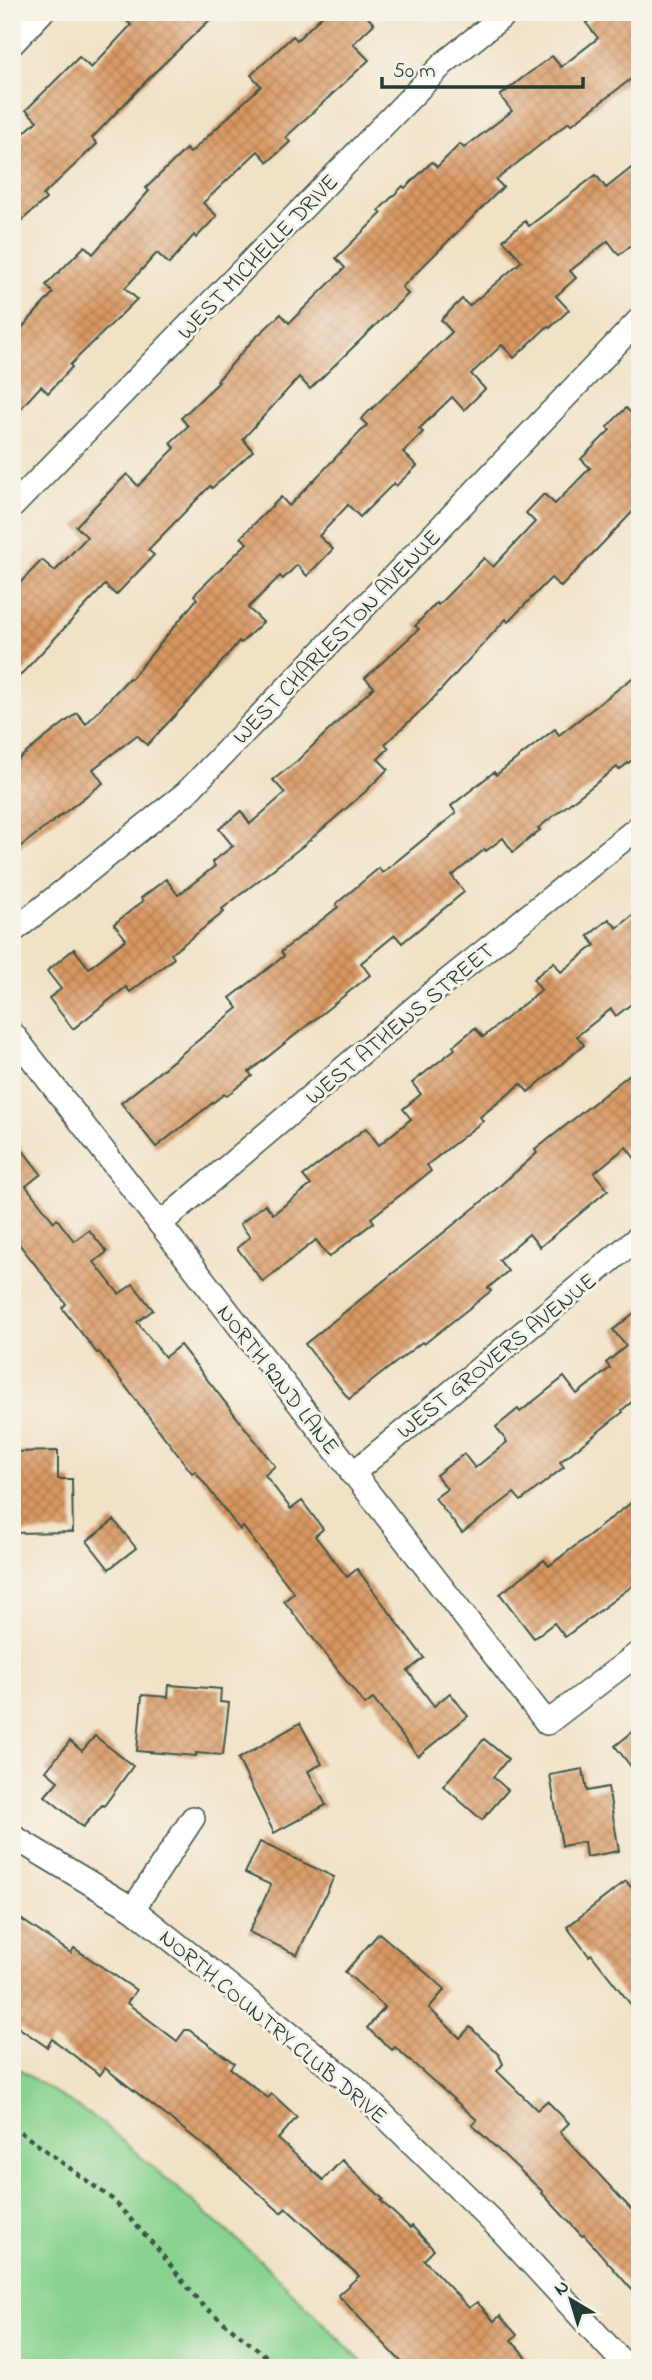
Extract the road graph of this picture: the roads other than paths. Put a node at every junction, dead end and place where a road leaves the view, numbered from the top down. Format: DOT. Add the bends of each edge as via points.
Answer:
graph roads {
  1 [pos="42,12"];
  2 [pos="508,12"];
  3 [pos="12,44"];
  4 [pos="640,319"];
  5 [pos="12,507"];
  6 [pos="640,826"];
  7 [pos="12,932"];
  8 [pos="12,1033"];
  9 [pos="160,1224"];
  10 [pos="640,1236"];
  11 [pos="352,1474"];
  12 [pos="640,1652"];
  13 [pos="193,1818"];
  14 [pos="12,1836"];
  15 [pos="133,1909"];
  16 [pos="628,2368"];
  1 -- 3 [label="street"];
  2 -- 5 [label="street, WEST MICHELLE DRIVE" via="444,63"];
  4 -- 7 [label="street, WEST CHARLESTON AVENUE" via="186,793"];
  6 -- 9 [label="street, WEST ATHENS STREET"];
  8 -- 9 [label="street, NORTH 92ND LANE"];
  9 -- 11 [label="street, NORTH 92ND LANE"];
  10 -- 11 [label="street, WEST GROVERS AVENUE"];
  11 -- 12 [label="street, NORTH 92ND LANE" via="548,1723"];
  13 -- 15 [label="street"];
  14 -- 15 [label="street, NORTH COUNTRY CLUB DRIVE"];
  15 -- 16 [label="street, NORTH COUNTRY CLUB DRIVE" via="351,2083 500,2230"];
}
